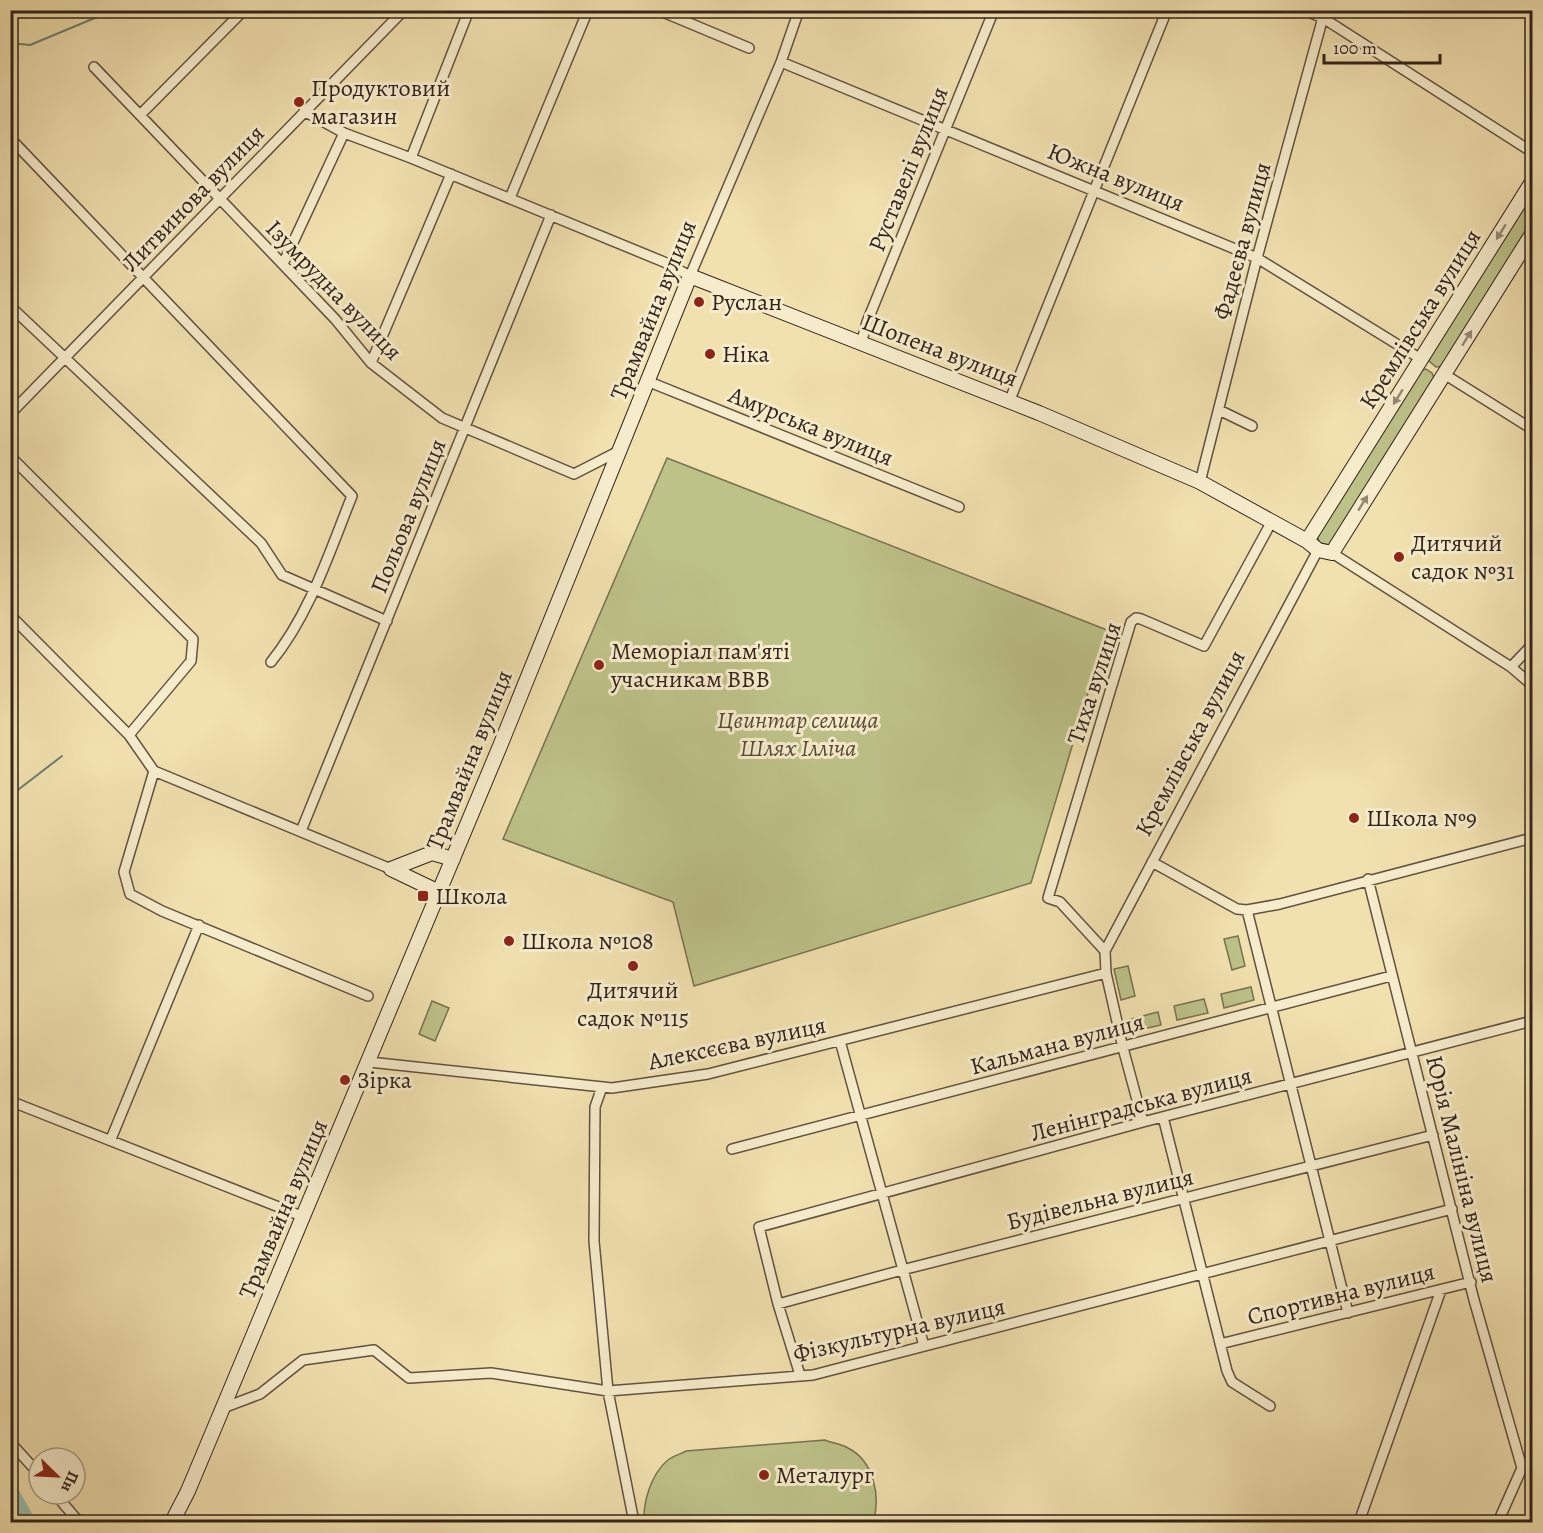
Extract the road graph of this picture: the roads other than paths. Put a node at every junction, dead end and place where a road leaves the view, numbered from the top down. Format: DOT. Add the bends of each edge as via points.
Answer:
graph roads {
  1 [pos="244,10"];
  2 [pos="404,10"];
  3 [pos="469,10"];
  4 [pos="588,10"];
  5 [pos="658,10"];
  6 [pos="799,10"];
  7 [pos="994,10"];
  8 [pos="1167,10"];
  9 [pos="1304,10"];
  10 [pos="1324,14"];
  11 [pos="749,48"];
  12 [pos="781,62"];
  13 [pos="94,67"];
  14 [pos="304,111"];
  15 [pos="140,116"];
  16 [pos="945,129"];
  17 [pos="344,133"];
  18 [pos="10,138"];
  19 [pos="1533,152"];
  20 [pos="411,158"];
  21 [pos="451,174"];
  22 [pos="1533,182"];
  23 [pos="1096,190"];
  24 [pos="510,198"];
  25 [pos="220,201"];
  26 [pos="551,215"];
  27 [pos="1533,234"];
  28 [pos="1257,258"];
  29 [pos="283,264"];
  30 [pos="690,276"];
  31 [pos="144,278"];
  32 [pos="10,306"];
  33 [pos="861,344"];
  34 [pos="66,358"];
  35 [pos="1421,359"];
  36 [pos="371,363"];
  37 [pos="1444,374"];
  38 [pos="647,381"];
  39 [pos="1009,402"];
  40 [pos="1219,410"];
  41 [pos="10,414"];
  42 [pos="1252,426"];
  43 [pos="464,429"];
  44 [pos="1533,429"];
  45 [pos="619,451"];
  46 [pos="10,456"];
  47 [pos="1200,482"];
  48 [pos="959,507"];
  49 [pos="1272,521"];
  50 [pos="1319,548"];
  51 [pos="314,589"];
  52 [pos="10,615"];
  53 [pos="387,621"];
  54 [pos="1533,645"];
  55 [pos="271,662"];
  56 [pos="1511,667"];
  57 [pos="1533,685"];
  58 [pos="129,735"];
  59 [pos="154,771"];
  60 [pos="301,831"];
  61 [pos="1533,838"];
  62 [pos="453,858"];
  63 [pos="1152,862"];
  64 [pos="391,868"];
  65 [pos="1368,879"];
  66 [pos="439,892"];
  67 [pos="1247,910"];
  68 [pos="199,925"];
  69 [pos="1105,955"];
  70 [pos="1106,973"];
  71 [pos="1391,976"];
  72 [pos="368,996"];
  73 [pos="1270,1008"];
  74 [pos="1533,1021"];
  75 [pos="840,1041"];
  76 [pos="1123,1048"];
  77 [pos="1413,1054"];
  78 [pos="369,1062"];
  79 [pos="1290,1085"];
  80 [pos="602,1087"];
  81 [pos="10,1101"];
  82 [pos="858,1116"];
  83 [pos="1163,1117"];
  84 [pos="1143,1122"];
  85 [pos="1433,1135"];
  86 [pos="111,1139"];
  87 [pos="732,1149"];
  88 [pos="1310,1165"];
  89 [pos="880,1194"];
  90 [pos="1183,1198"];
  91 [pos="1452,1209"];
  92 [pos="304,1217"];
  93 [pos="1329,1241"];
  94 [pos="902,1270"];
  95 [pos="1202,1274"];
  96 [pos="1471,1282"];
  97 [pos="1441,1290"];
  98 [pos="778,1304"];
  99 [pos="1348,1312"];
  100 [pos="1220,1344"];
  101 [pos="924,1346"];
  102 [pos="800,1375"];
  103 [pos="608,1391"];
  104 [pos="1270,1406"];
  105 [pos="223,1408"];
  106 [pos="10,1442"];
  107 [pos="27,1461"];
  108 [pos="1533,1461"];
  109 [pos="1522,1468"];
  110 [pos="65,1506"];
  111 [pos="79,1522"];
  112 [pos="172,1522"];
  113 [pos="634,1522"];
  114 [pos="1359,1522"];
  115 [pos="1498,1522"];
  1 -- 15 [label="street"];
  2 -- 14 [label="street, Литвинова вулиця"];
  3 -- 20 [label="street"];
  4 -- 24 [label="street"];
  5 -- 11 [label="street"];
  6 -- 12 [label="street, Трамвайна вулиця"];
  7 -- 16 [label="street, Руставелі вулиця"];
  8 -- 23 [label="street"];
  9 -- 10 [label="street"];
  10 -- 19 [label="street"];
  10 -- 28 [label="street, Фадеєва вулиця"];
  12 -- 16 [label="street, Южна вулиця"];
  12 -- 30 [label="street, Трамвайна вулиця"];
  13 -- 15 [label="street, Ізумрудна вулиця"];
  14 -- 17 [label="street, Шопена вулиця"];
  14 -- 25 [label="street, Литвинова вулиця"];
  15 -- 25 [label="street, Ізумрудна вулиця"];
  16 -- 23 [label="street, Южна вулиця"];
  16 -- 33 [label="street, Руставелі вулиця"];
  17 -- 20 [label="street, Шопена вулиця"];
  17 -- 29 [label="street"];
  18 -- 31 [label="street"];
  20 -- 21 [label="street, Шопена вулиця"];
  21 -- 24 [label="street, Шопена вулиця"];
  21 -- 36 [label="street"];
  22 -- 35 [label="street, Кремлівська вулиця, one-way"];
  23 -- 28 [label="street, Южна вулиця"];
  23 -- 39 [label="street"];
  24 -- 26 [label="street, Шопена вулиця"];
  25 -- 29 [label="street, Ізумрудна вулиця"];
  25 -- 31 [label="street, Литвинова вулиця"];
  26 -- 30 [label="street, Шопена вулиця"];
  26 -- 43 [label="street, Польова вулиця"];
  37 -- 27 [label="street, Кремлівська вулиця, one-way"];
  28 -- 35 [label="street, Южна вулиця"];
  28 -- 40 [label="street, Фадеєва вулиця"];
  29 -- 36 [label="street, Ізумрудна вулиця"];
  30 -- 33 [label="street, Шопена вулиця"];
  30 -- 38 [label="street, Трамвайна вулиця"];
  31 -- 34 [label="street, Литвинова вулиця"];
  31 -- 51 [label="street" via="352,496"];
  32 -- 34 [label="street"];
  33 -- 39 [label="street, Шопена вулиця"];
  34 -- 41 [label="street, Литвинова вулиця"];
  34 -- 51 [label="street" via="261,543 282,575"];
  35 -- 50 [label="street, Кремлівська вулиця, one-way"];
  36 -- 43 [label="street, Ізумрудна вулиця" via="442,418"];
  37 -- 44 [label="street"];
  50 -- 37 [label="street, Кремлівська вулиця, one-way"];
  38 -- 45 [label="street, Трамвайна вулиця"];
  38 -- 48 [label="street, Амурська вулиця"];
  39 -- 47 [label="street, Шопена вулиця"];
  40 -- 42 [label="street"];
  40 -- 47 [label="street, Фадеєва вулиця"];
  43 -- 45 [label="street, Ізумрудна вулиця" via="574,474"];
  43 -- 53 [label="street, Польова вулиця"];
  45 -- 62 [label="street, Трамвайна вулиця"];
  46 -- 58 [label="street" via="193,639 191,661"];
  47 -- 49 [label="street, Шопена вулиця"];
  49 -- 50 [label="street, Шопена вулиця"];
  49 -- 69 [label="street, Тиха вулиця" via="1204,646 1141,619 1131,622 1048,898 1060,902"];
  50 -- 56 [label="street, Шопена вулиця"];
  50 -- 63 [label="street, Кремлівська вулиця"];
  51 -- 53 [label="street"];
  51 -- 55 [label="street" via="289,639"];
  52 -- 58 [label="street"];
  53 -- 60 [label="street, Польова вулиця"];
  54 -- 56 [label="street"];
  56 -- 57 [label="street, Шопена вулиця"];
  58 -- 59 [label="street"];
  59 -- 60 [label="street"];
  59 -- 68 [label="street" via="124,872 130,894"];
  60 -- 64 [label="street"];
  61 -- 65 [label="street"];
  62 -- 64 [label="street" via="432,853"];
  62 -- 66 [label="street, Трамвайна вулиця"];
  63 -- 67 [label="street" via="1227,904"];
  63 -- 69 [label="street, Кремлівська вулиця"];
  64 -- 66 [label="street"];
  65 -- 67 [label="street"];
  65 -- 71 [label="street, Юрія Малініна вулиця"];
  66 -- 78 [label="street, Трамвайна вулиця"];
  67 -- 73 [label="street"];
  68 -- 72 [label="street"];
  68 -- 86 [label="street"];
  69 -- 70 [label="street"];
  70 -- 75 [label="street, Алексєєва вулиця"];
  70 -- 76 [label="street"];
  71 -- 73 [label="street, Кальмана вулиця"];
  71 -- 77 [label="street, Юрія Малініна вулиця"];
  73 -- 76 [label="street, Кальмана вулиця"];
  73 -- 79 [label="street"];
  74 -- 77 [label="street, Ленінградська вулиця"];
  75 -- 80 [label="street, Алексєєва вулиця" via="708,1074"];
  75 -- 82 [label="street"];
  76 -- 82 [label="street, Кальмана вулиця"];
  76 -- 84 [label="street"];
  77 -- 79 [label="street, Ленінградська вулиця"];
  77 -- 85 [label="street, Юрія Малініна вулиця"];
  78 -- 80 [label="street, Алексєєва вулиця"];
  78 -- 92 [label="street, Трамвайна вулиця"];
  79 -- 83 [label="street, Ленінградська вулиця"];
  79 -- 88 [label="street"];
  80 -- 103 [label="street" via="595,1107 594,1241"];
  81 -- 86 [label="street"];
  82 -- 87 [label="street, Кальмана вулиця"];
  82 -- 89 [label="street"];
  83 -- 84 [label="street, Ленінградська вулиця"];
  83 -- 90 [label="street"];
  84 -- 89 [label="street, Ленінградська вулиця"];
  85 -- 88 [label="street, Будівельна вулиця"];
  85 -- 91 [label="street, Юрія Малініна вулиця"];
  86 -- 92 [label="street"];
  88 -- 90 [label="street, Будівельна вулиця"];
  88 -- 93 [label="street"];
  89 -- 94 [label="street"];
  89 -- 98 [label="street, Ленінградська вулиця" via="759,1227"];
  90 -- 94 [label="street, Будівельна вулиця"];
  90 -- 95 [label="street"];
  91 -- 93 [label="street, Фiзкультурна вулиця"];
  91 -- 96 [label="street, Юрія Малініна вулиця"];
  92 -- 105 [label="street, Трамвайна вулиця"];
  93 -- 95 [label="street, Фiзкультурна вулиця"];
  93 -- 99 [label="street"];
  94 -- 98 [label="street, Будівельна вулиця"];
  94 -- 101 [label="street"];
  95 -- 100 [label="street"];
  95 -- 101 [label="street, Фiзкультурна вулиця"];
  96 -- 97 [label="street, Спортивна вулиця"];
  96 -- 109 [label="street, Юрія Малініна вулиця"];
  97 -- 99 [label="street, Спортивна вулиця"];
  97 -- 114 [label="street"];
  98 -- 102 [label="street"];
  99 -- 100 [label="street, Спортивна вулиця"];
  100 -- 104 [label="street" via="1232,1382"];
  101 -- 102 [label="street, Фiзкультурна вулиця"];
  102 -- 103 [label="street, Фiзкультурна вулиця"];
  103 -- 105 [label="street, Фiзкультурна вулиця" via="491,1372 409,1378 374,1350 303,1360 260,1394"];
  103 -- 113 [label="street"];
  105 -- 112 [label="street, Трамвайна вулиця"];
  106 -- 107 [label="street"];
  108 -- 109 [label="street"];
  109 -- 115 [label="street"];
  110 -- 111 [label="street"];
}
